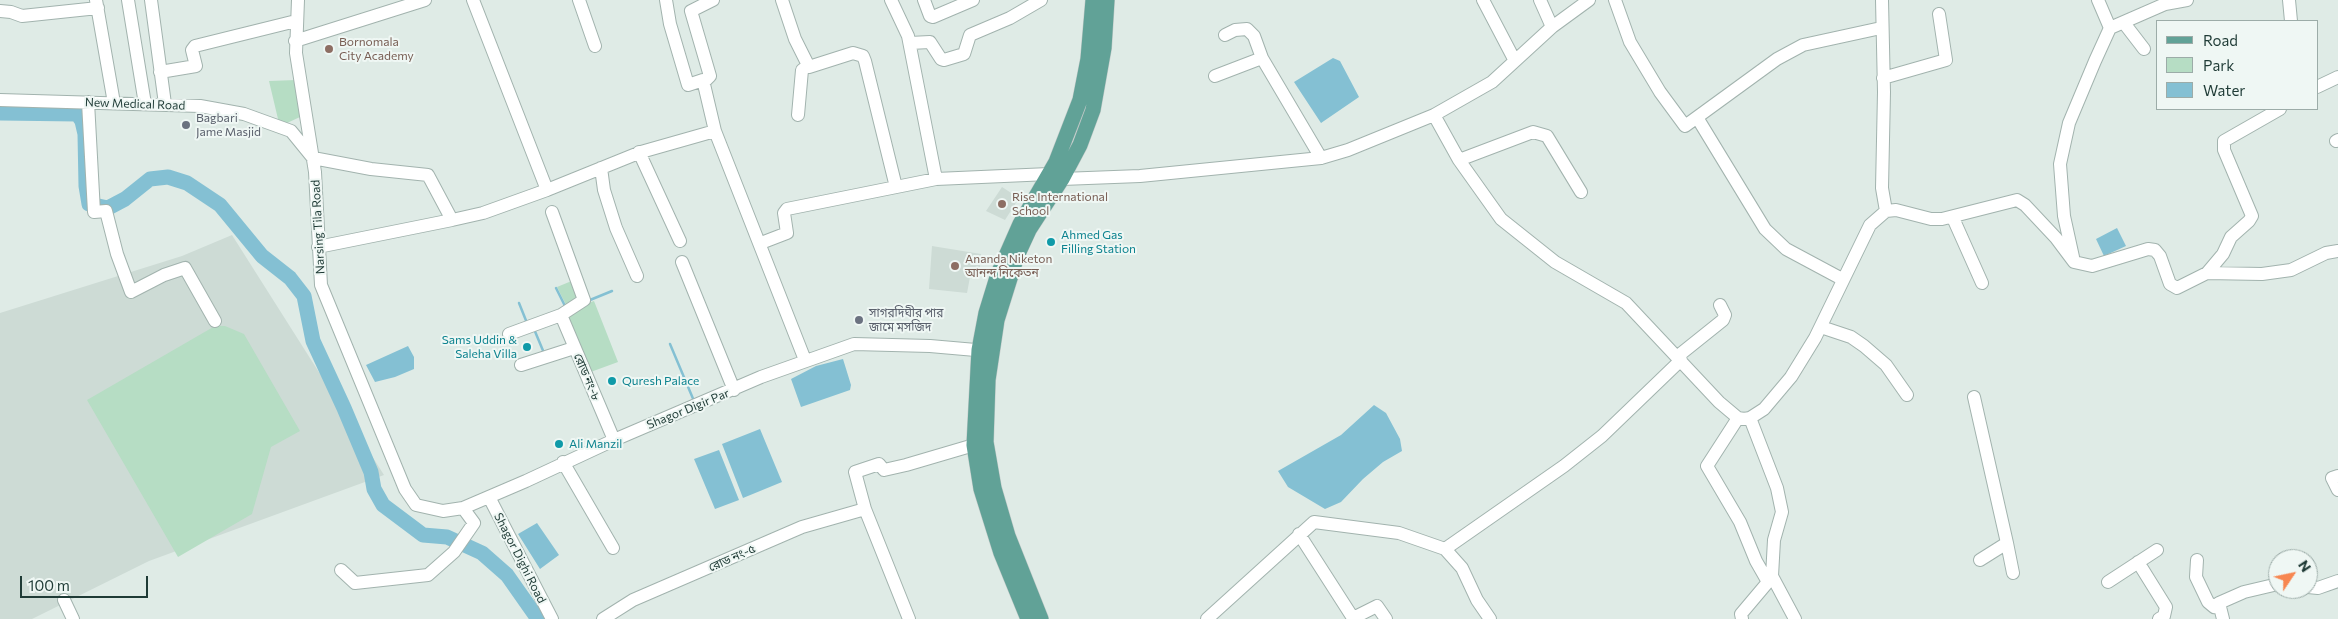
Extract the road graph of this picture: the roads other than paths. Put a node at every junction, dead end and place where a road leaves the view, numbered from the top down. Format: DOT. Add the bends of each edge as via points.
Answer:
graph roads {
  1 [pos="128,0"];
  2 [pos="151,0"];
  3 [pos="298,0"];
  4 [pos="424,0"];
  5 [pos="473,0"];
  6 [pos="579,0"];
  7 [pos="666,0"];
  8 [pos="713,0"];
  9 [pos="782,0"];
  10 [pos="891,0"];
  11 [pos="924,0"];
  12 [pos="973,0"];
  13 [pos="1042,0"];
  14 [pos="1093,0"];
  15 [pos="1107,0"];
  16 [pos="1483,0"];
  17 [pos="1540,0"];
  18 [pos="1589,0"];
  19 [pos="1615,0"];
  20 [pos="1882,0"];
  21 [pos="2098,0"];
  22 [pos="2187,0"];
  23 [pos="2288,0"];
  24 [pos="97,4"];
  25 [pos="0,11"];
  26 [pos="1939,14"];
  27 [pos="2291,20"];
  28 [pos="296,21"];
  29 [pos="2124,23"];
  30 [pos="1552,28"];
  31 [pos="1881,28"];
  32 [pos="2110,28"];
  33 [pos="1224,35"];
  34 [pos="295,40"];
  35 [pos="910,43"];
  36 [pos="595,46"];
  37 [pos="2144,49"];
  38 [pos="1262,58"];
  39 [pos="1515,61"];
  40 [pos="808,66"];
  41 [pos="160,72"];
  42 [pos="1215,76"];
  43 [pos="2338,77"];
  44 [pos="1883,78"];
  45 [pos="704,82"];
  46 [pos="2318,87"];
  47 [pos="0,100"];
  48 [pos="88,102"];
  49 [pos="114,103"];
  50 [pos="145,104"];
  51 [pos="165,104"];
  52 [pos="2278,110"];
  53 [pos="798,115"];
  54 [pos="1434,115"];
  55 [pos="308,118"];
  56 [pos="1698,119"];
  57 [pos="291,131"];
  58 [pos="715,131"];
  59 [pos="639,152"];
  60 [pos="313,158"];
  61 [pos="1321,158"];
  62 [pos="1459,160"];
  63 [pos="600,168"];
  64 [pos="1055,177"];
  65 [pos="936,179"];
  66 [pos="896,187"];
  67 [pos="547,190"];
  68 [pos="1582,192"];
  69 [pos="1886,211"];
  70 [pos="552,212"];
  71 [pos="1953,218"];
  72 [pos="452,220"];
  73 [pos="680,240"];
  74 [pos="760,243"];
  75 [pos="318,247"];
  76 [pos="2338,251"];
  77 [pos="682,262"];
  78 [pos="2074,262"];
  79 [pos="2207,273"];
  80 [pos="636,276"];
  81 [pos="1842,279"];
  82 [pos="1982,283"];
  83 [pos="1720,305"];
  84 [pos="561,315"];
  85 [pos="215,321"];
  86 [pos="1821,327"];
  87 [pos="509,334"];
  88 [pos="574,348"];
  89 [pos="986,351"];
  90 [pos="1679,358"];
  91 [pos="805,360"];
  92 [pos="521,365"];
  93 [pos="734,390"];
  94 [pos="1907,395"];
  95 [pos="1974,397"];
  96 [pos="1744,418"];
  97 [pos="614,440"];
  98 [pos="974,445"];
  99 [pos="564,462"];
  100 [pos="2338,476"];
  101 [pos="2338,490"];
  102 [pos="489,497"];
  103 [pos="411,498"];
  104 [pos="463,508"];
  105 [pos="865,510"];
  106 [pos="1299,534"];
  107 [pos="2007,543"];
  108 [pos="613,548"];
  109 [pos="1445,548"];
  110 [pos="2157,550"];
  111 [pos="1980,560"];
  112 [pos="2197,560"];
  113 [pos="2138,562"];
  114 [pos="342,570"];
  115 [pos="2012,573"];
  116 [pos="1770,579"];
  117 [pos="2338,581"];
  118 [pos="2108,582"];
  119 [pos="2268,586"];
  120 [pos="2318,588"];
  121 [pos="64,600"];
  122 [pos="2219,603"];
  123 [pos="73,619"];
  124 [pos="552,619"];
  125 [pos="603,619"];
  126 [pos="910,619"];
  127 [pos="1028,619"];
  128 [pos="1041,619"];
  129 [pos="1207,619"];
  130 [pos="1386,619"];
  131 [pos="1490,619"];
  132 [pos="1742,619"];
  133 [pos="1795,619"];
  134 [pos="2159,619"];
  135 [pos="2223,619"];
  1 -- 50 [label="street"];
  2 -- 41 [label="street"];
  3 -- 28 [label="street, Narsing Tila Road"];
  4 -- 34 [label="street"];
  5 -- 67 [label="street"];
  6 -- 36 [label="street"];
  7 -- 45 [label="street" via="688,85"];
  8 -- 45 [label="street" via="691,11 710,76"];
  9 -- 40 [label="street"];
  10 -- 35 [label="street"];
  11 -- 12 [label="street" via="933,17"];
  13 -- 35 [label="street" via="970,35 964,54 944,60 930,42"];
  14 -- 64 [label="main road" via="1088,59 1080,100 1056,162"];
  15 -- 64 [label="main road" via="1104,48 1093,110 1080,145"];
  16 -- 39 [label="street"];
  17 -- 30 [label="street"];
  18 -- 30 [label="street"];
  19 -- 56 [label="street" via="1630,42 1660,92 1685,126"];
  20 -- 31 [label="street"];
  21 -- 32 [label="street"];
  22 -- 29 [label="street" via="2165,4"];
  23 -- 27 [label="street"];
  24 -- 25 [label="street" via="22,16"];
  24 -- 49 [label="street"];
  26 -- 44 [label="street" via="1946,60"];
  28 -- 34 [label="street, Narsing Tila Road"];
  28 -- 41 [label="street" via="195,46 192,50 196,66"];
  29 -- 32 [label="street"];
  29 -- 37 [label="street"];
  30 -- 39 [label="street"];
  31 -- 44 [label="street"];
  31 -- 56 [label="street" via="1803,45 1761,69"];
  32 -- 78 [label="street" via="2069,123 2060,164 2064,216"];
  33 -- 38 [label="street" via="1247,29 1254,36"];
  34 -- 55 [label="street, Narsing Tila Road"];
  35 -- 65 [label="street"];
  38 -- 42 [label="street"];
  38 -- 61 [label="street"];
  39 -- 54 [label="street" via="1492,82"];
  40 -- 53 [label="street" via="802,70"];
  40 -- 66 [label="street" via="853,53 863,56"];
  41 -- 51 [label="street"];
  43 -- 46 [label="street"];
  44 -- 69 [label="street" via="1882,188"];
  45 -- 58 [label="street"];
  47 -- 48 [label="street, New Medical Road"];
  48 -- 49 [label="street, New Medical Road"];
  48 -- 85 [label="street" via="94,206 106,211 116,254 131,292 185,268"];
  49 -- 50 [label="street, New Medical Road"];
  50 -- 51 [label="street, New Medical Road"];
  51 -- 57 [label="street, New Medical Road" via="227,110"];
  52 -- 79 [label="street" via="2224,141 2224,150 2252,216 2231,237 2223,254"];
  54 -- 61 [label="street"];
  54 -- 62 [label="street"];
  55 -- 57 [label="street" via="302,129"];
  55 -- 60 [label="street, Narsing Tila Road"];
  56 -- 81 [label="street" via="1765,229 1786,249"];
  57 -- 60 [label="street"];
  58 -- 59 [label="street"];
  58 -- 74 [label="street"];
  59 -- 63 [label="street"];
  59 -- 73 [label="street"];
  60 -- 72 [label="street" via="428,175"];
  60 -- 75 [label="street, Narsing Tila Road"];
  61 -- 64 [label="street" via="1140,176"];
  62 -- 68 [label="street" via="1533,132 1547,136"];
  62 -- 90 [label="street" via="1501,220 1555,262 1626,303"];
  63 -- 67 [label="street"];
  63 -- 80 [label="street" via="616,228"];
  64 -- 65 [label="street"];
  64 -- 89 [label="main road" via="1017,256"];
  65 -- 66 [label="street"];
  66 -- 74 [label="street" via="786,209 788,232"];
  67 -- 72 [label="street" via="483,214"];
  69 -- 71 [label="street" via="1896,210 1931,219"];
  69 -- 81 [label="street" via="1870,225"];
  70 -- 84 [label="street" via="584,300"];
  71 -- 78 [label="street" via="2017,200 2056,238"];
  71 -- 82 [label="street"];
  72 -- 75 [label="street"];
  74 -- 91 [label="street"];
  75 -- 103 [label="street, Narsing Tila Road" via="321,285"];
  76 -- 79 [label="street" via="2280,273"];
  77 -- 93 [label="street"];
  78 -- 79 [label="street" via="2092,266 2148,249 2155,250 2160,256 2173,286 2177,288"];
  81 -- 86 [label="street"];
  83 -- 90 [label="street" via="1723,320"];
  84 -- 87 [label="street"];
  84 -- 88 [label="street, রোড নং-৮"];
  86 -- 94 [label="street" via="1850,337 1864,346 1886,365"];
  86 -- 96 [label="street" via="1791,377 1770,404"];
  88 -- 92 [label="street"];
  88 -- 97 [label="street, রোড নং-৮"];
  89 -- 91 [label="street, Shagor Digir Par" via="854,344"];
  89 -- 98 [label="main road"];
  89 -- 128 [label="main road" via="986,442 994,488 1008,536"];
  90 -- 96 [label="street" via="1719,402"];
  90 -- 109 [label="street" via="1602,436"];
  91 -- 93 [label="street, Shagor Digir Par"];
  93 -- 97 [label="street, Shagor Digir Par"];
  95 -- 107 [label="street"];
  96 -- 116 [label="street" via="1777,488 1782,512 1772,550"];
  96 -- 116 [label="street" via="1707,466 1740,522 1756,561"];
  97 -- 99 [label="street, Shagor Digir Par"];
  98 -- 105 [label="street" via="884,470 879,464 856,471 854,474"];
  98 -- 127 [label="main road" via="984,498 1001,553"];
  99 -- 102 [label="street, Shagor Digir Par"];
  99 -- 108 [label="street"];
  100 -- 101 [label="street" via="2332,478"];
  102 -- 104 [label="street, Shagor Digir Par"];
  102 -- 124 [label="street, Shagor Dighi Road"];
  103 -- 104 [label="street, Shagor Digir Par" via="424,508 442,511"];
  104 -- 114 [label="street" via="474,523 454,552 428,575 355,583"];
  105 -- 125 [label="street, রোড নং-৫" via="802,527 633,600"];
  105 -- 126 [label="street"];
  106 -- 109 [label="street" via="1314,522 1399,533"];
  106 -- 129 [label="street"];
  106 -- 130 [label="street" via="1353,618 1377,606"];
  107 -- 111 [label="street"];
  107 -- 115 [label="street"];
  109 -- 131 [label="street" via="1462,568"];
  110 -- 113 [label="street"];
  112 -- 122 [label="street" via="2196,577 2208,602 2214,607"];
  113 -- 118 [label="street"];
  113 -- 134 [label="street" via="2166,606 2164,616"];
  116 -- 132 [label="street" via="1742,614"];
  116 -- 133 [label="street"];
  117 -- 120 [label="street"];
  119 -- 122 [label="street"];
  121 -- 123 [label="street"];
  122 -- 135 [label="street"];
}
